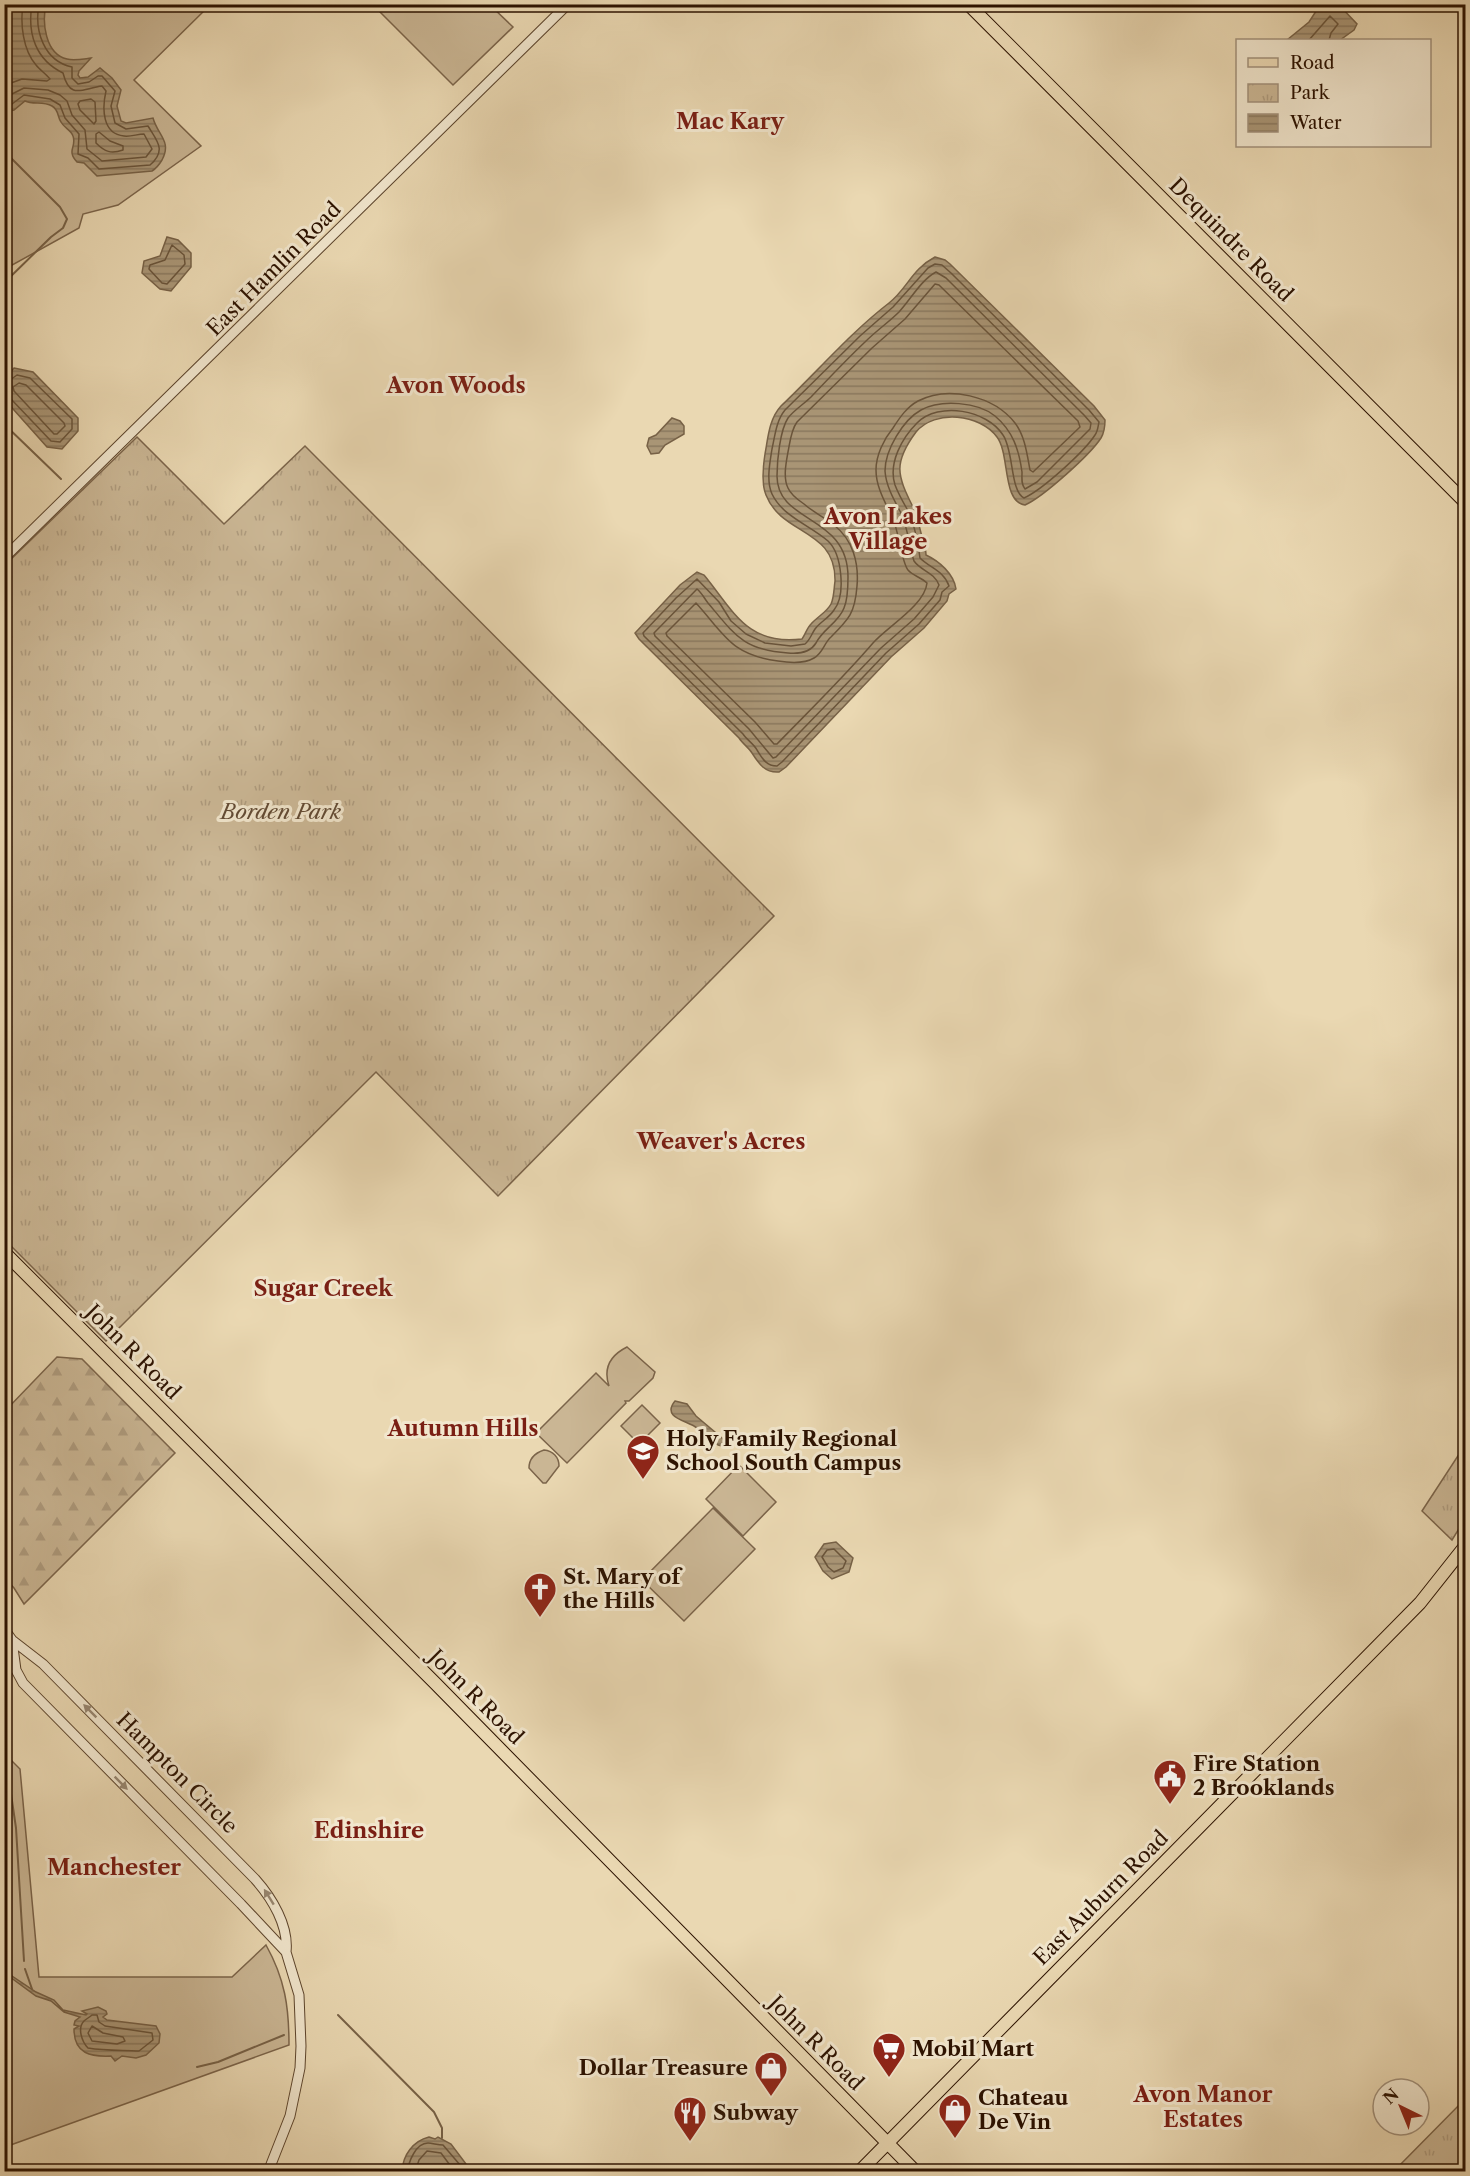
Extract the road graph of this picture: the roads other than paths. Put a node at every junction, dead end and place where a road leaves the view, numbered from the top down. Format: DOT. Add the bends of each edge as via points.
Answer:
graph roads {
  1 [pos="568,4"];
  2 [pos="968,4"];
  3 [pos="1466,503"];
  4 [pos="4,558"];
  5 [pos="4,1252"];
  6 [pos="1466,1545"];
  7 [pos="4,1629"];
  8 [pos="12,1640"];
  9 [pos="286,1952"];
  10 [pos="887,2143"];
  11 [pos="268,2172"];
  12 [pos="859,2172"];
  13 [pos="916,2172"];
  1 -- 4 [label="street, East Hamlin Road"];
  2 -- 3 [label="main road, Dequindre Road"];
  5 -- 10 [label="main road, John R Road"];
  6 -- 10 [label="main road, East Auburn Road" via="1420,1603"];
  7 -- 8 [label="street, Hampton Circle"];
  8 -- 9 [label="street, Hampton Circle, one-way" via="16,1670 23,1683"];
  9 -- 8 [label="street, Hampton Circle, one-way" via="278,1914 255,1879 43,1664"];
  9 -- 11 [label="street, Hampton Circle" via="299,1995 300,2068 288,2122"];
  10 -- 12 [label="main road, East Auburn Road"];
  10 -- 13 [label="main road, John R Road"];
}
